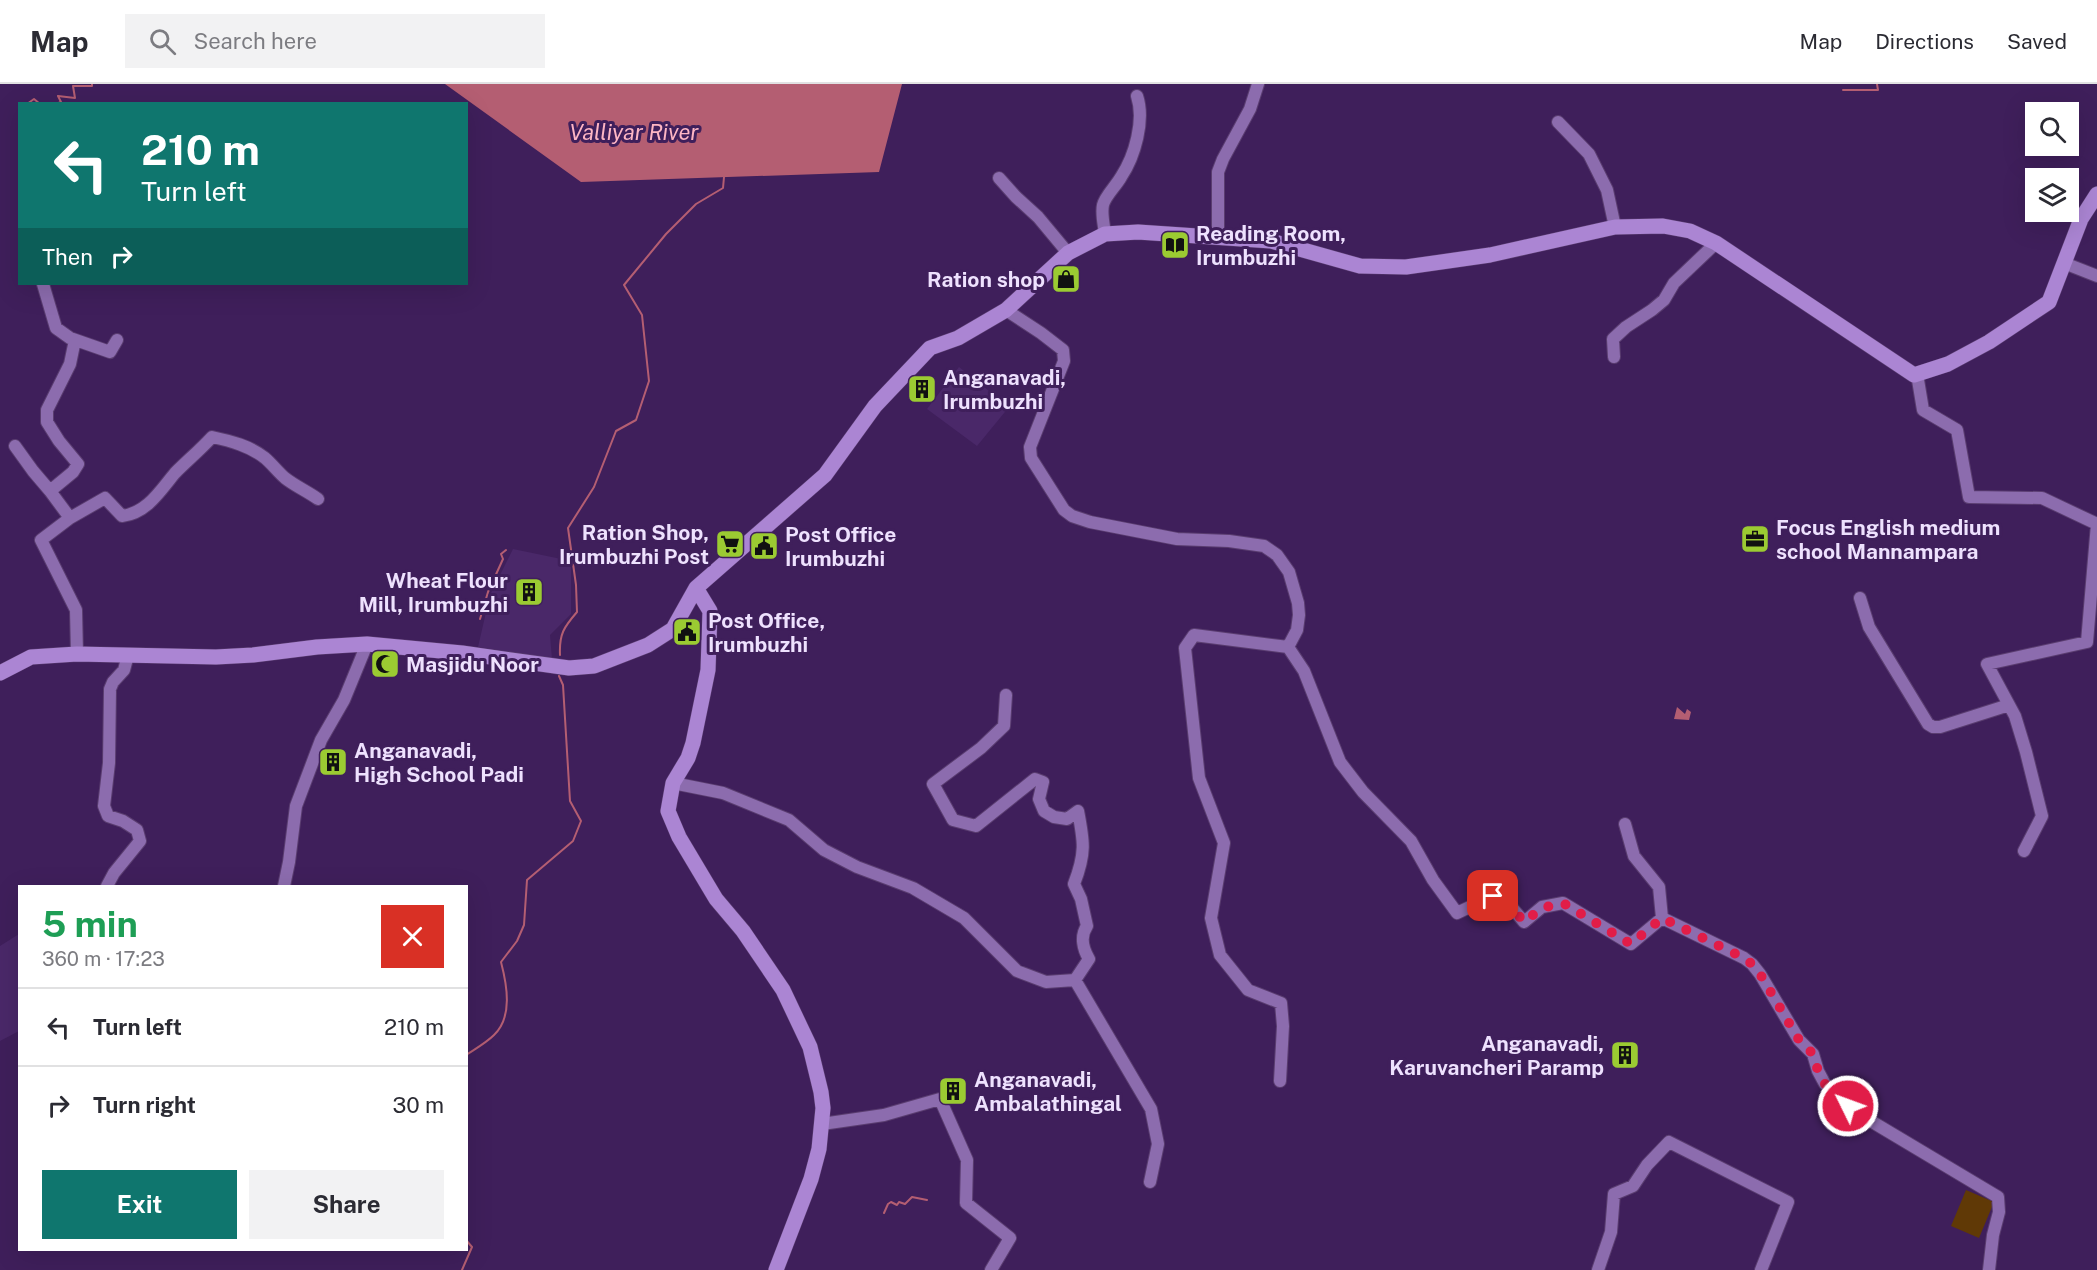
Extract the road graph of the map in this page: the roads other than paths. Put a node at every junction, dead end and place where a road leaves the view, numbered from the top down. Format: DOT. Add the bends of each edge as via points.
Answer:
graph roads {
  1 [pos="1258,84"];
  2 [pos="1137,96"];
  3 [pos="1558,122"];
  4 [pos="999,178"];
  5 [pos="2097,194"];
  6 [pos="1616,227"];
  7 [pos="1106,234"];
  8 [pos="1218,238"];
  9 [pos="1716,243"];
  10 [pos="1068,253"];
  11 [pos="2064,264"];
  12 [pos="2097,276"];
  13 [pos="43,285"];
  14 [pos="1006,310"];
  15 [pos="75,340"];
  16 [pos="117,340"];
  17 [pos="1614,357"];
  18 [pos="1917,374"];
  19 [pos="15,446"];
  20 [pos="50,491"];
  21 [pos="318,499"];
  22 [pos="70,518"];
  23 [pos="696,588"];
  24 [pos="1860,598"];
  25 [pos="367,644"];
  26 [pos="1288,647"];
  27 [pos="77,654"];
  28 [pos="128,655"];
  29 [pos="0,674"];
  30 [pos="1006,696"];
  31 [pos="2009,705"];
  32 [pos="673,783"];
  33 [pos="1625,824"];
  34 [pos="2024,851"];
  35 [pos="108,885"];
  36 [pos="284,885"];
  37 [pos="1662,918"];
  38 [pos="1075,980"];
  39 [pos="1280,1081"];
  40 [pos="822,1124"];
  41 [pos="1150,1182"];
  42 [pos="776,1270"];
  43 [pos="991,1270"];
  44 [pos="1598,1270"];
  45 [pos="1761,1270"];
  46 [pos="1989,1270"];
  1 -- 8 [label="street" via="1250,109 1218,172"];
  2 -- 7 [label="street" via="1138,135 1126,169 1103,204"];
  3 -- 6 [label="street" via="1589,154 1607,190"];
  4 -- 10 [label="street"];
  5 -- 11 [label="main road" via="2081,219"];
  6 -- 8 [label="main road" via="1490,255 1406,267 1360,266 1271,241"];
  6 -- 9 [label="main road" via="1663,226 1690,231"];
  7 -- 8 [label="main road" via="1138,232"];
  7 -- 10 [label="main road"];
  9 -- 17 [label="street" via="1674,283 1664,300 1613,339"];
  9 -- 18 [label="main road"];
  10 -- 14 [label="main road"];
  11 -- 12 [label="street"];
  11 -- 18 [label="main road" via="2049,302 1989,342 1948,364"];
  13 -- 15 [label="street" via="56,328"];
  14 -- 23 [label="main road" via="958,338 930,348 875,406 825,475"];
  14 -- 26 [label="street" via="1063,350 1062,369 1030,447 1031,458 1064,510 1090,522 1177,539 1264,546 1289,572 1298,603 1297,630"];
  15 -- 16 [label="street" via="110,352"];
  15 -- 20 [label="street" via="70,364 47,410 47,422 78,464"];
  18 -- 31 [label="street" via="1923,410 1957,430 1969,497 2042,498 2097,524 2087,642 1987,664"];
  19 -- 20 [label="street"];
  20 -- 22 [label="street"];
  21 -- 22 [label="street" via="288,480 254,450 212,437 156,497 133,514 122,516 105,498"];
  22 -- 27 [label="street" via="41,540 76,610"];
  23 -- 25 [label="main road" via="673,629 648,645 594,666 552,667"];
  23 -- 32 [label="main road" via="710,611 708,670 688,758"];
  24 -- 31 [label="street" via="1869,627 1928,724 1940,727"];
  25 -- 28 [label="main road" via="317,646 253,656"];
  25 -- 36 [label="street" via="344,700 321,740 296,806"];
  26 -- 37 [label="street" via="1304,671 1340,762 1411,841 1457,913 1493,896 1503,897 1524,922 1542,908 1563,903 1631,944"];
  26 -- 39 [label="street" via="1194,635 1185,648 1199,778 1224,843 1211,918 1220,955 1238,980 1248,990 1281,1003"];
  27 -- 28 [label="main road"];
  27 -- 29 [label="main road" via="31,657"];
  28 -- 35 [label="street" via="124,670 110,689 104,806 108,816 137,830 140,841"];
  30 -- 38 [label="street" via="1004,726 933,784 953,820 976,826 1035,779 1043,782 1039,799 1044,811 1067,819 1078,811 1084,848 1074,884 1087,926 1083,941 1089,959"];
  31 -- 34 [label="street" via="2042,816"];
  32 -- 38 [label="street" via="723,793 789,820 824,850 913,888 964,918 1017,971 1046,982"];
  32 -- 40 [label="main road" via="668,810 678,837 716,899 783,990 810,1047 821,1092"];
  33 -- 37 [label="street" via="1634,856 1659,887"];
  37 -- 46 [label="street" via="1752,964 1799,1040 1813,1054 1825,1084 1838,1098 1998,1197"];
  38 -- 41 [label="street" via="1151,1108 1158,1144"];
  40 -- 42 [label="main road" via="811,1179"];
  40 -- 43 [label="street" via="891,1113 940,1099 967,1160 966,1203 1010,1238"];
  44 -- 45 [label="street" via="1611,1232 1614,1194 1633,1186 1669,1142 1788,1202"];
}
